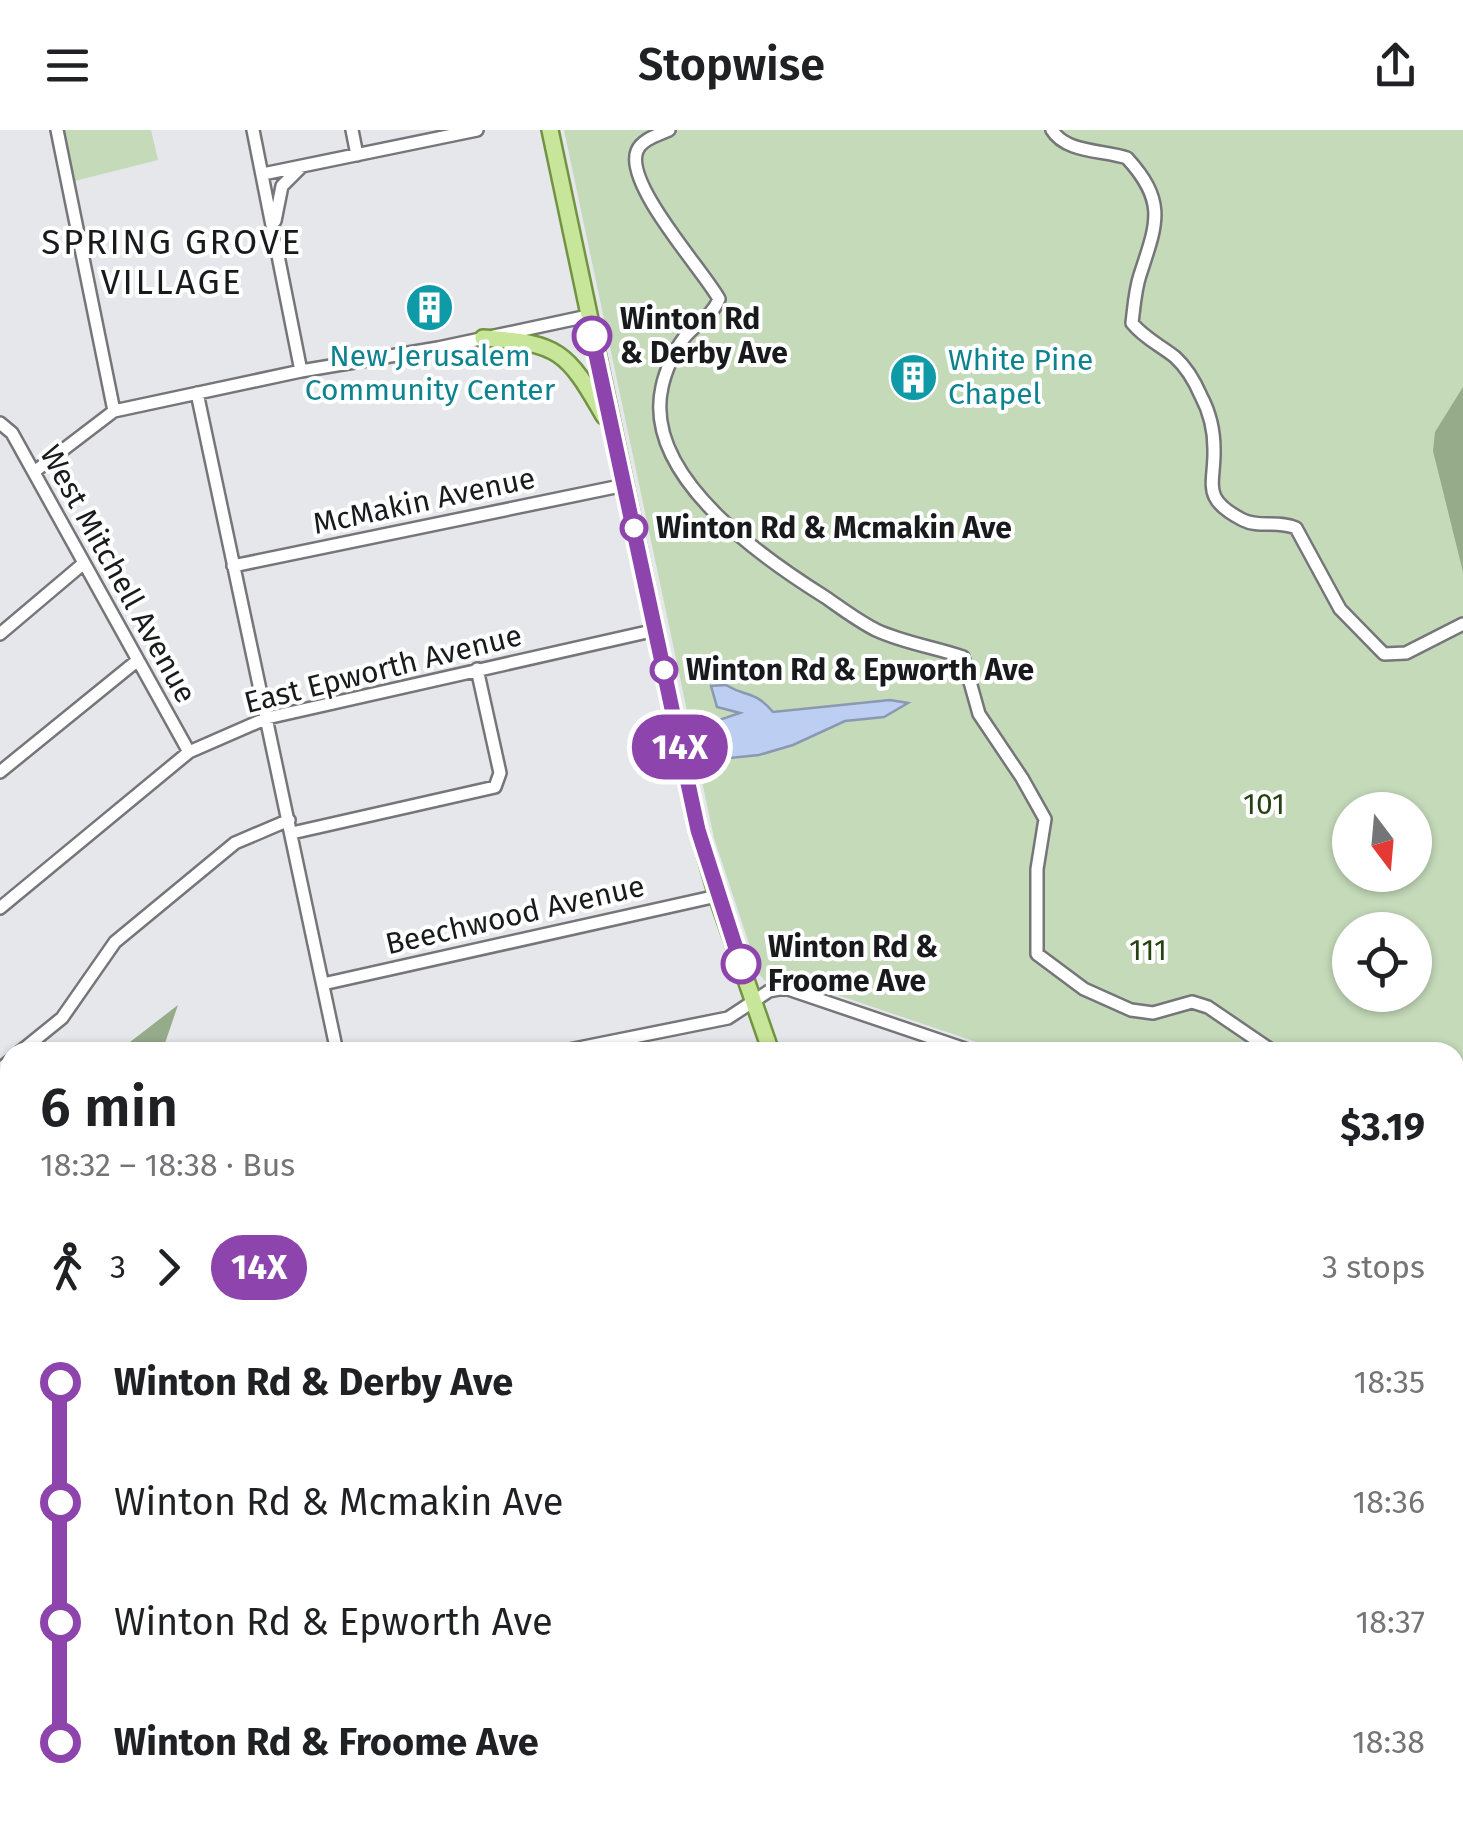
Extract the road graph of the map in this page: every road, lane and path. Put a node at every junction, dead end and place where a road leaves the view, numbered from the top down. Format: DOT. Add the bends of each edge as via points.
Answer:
graph roads {
  1 [pos="57,130"];
  2 [pos="253,130"];
  3 [pos="352,130"];
  4 [pos="476,130"];
  5 [pos="550,130"];
  6 [pos="669,130"];
  7 [pos="1052,130"];
  8 [pos="357,155"];
  9 [pos="313,163"];
  10 [pos="263,174"];
  11 [pos="273,230"];
  12 [pos="588,316"];
  13 [pos="484,338"];
  14 [pos="301,371"];
  15 [pos="197,394"];
  16 [pos="114,412"];
  17 [pos="0,423"];
  18 [pos="612,432"];
  19 [pos="34,472"];
  20 [pos="625,485"];
  21 [pos="84,564"];
  22 [pos="233,566"];
  23 [pos="1463,624"];
  24 [pos="656,630"];
  25 [pos="0,634"];
  26 [pos="138,660"];
  27 [pos="476,669"];
  28 [pos="266,718"];
  29 [pos="189,752"];
  30 [pos="0,772"];
  31 [pos="290,826"];
  32 [pos="717,896"];
  33 [pos="0,908"];
  34 [pos="324,984"];
  35 [pos="753,1000"];
  36 [pos="32,1042"];
  37 [pos="335,1042"];
  38 [pos="609,1042"];
  39 [pos="768,1042"];
  40 [pos="944,1042"];
  41 [pos="1259,1042"];
  1 -- 16 [label="street"];
  2 -- 10 [label="street"];
  3 -- 8 [label="street"];
  4 -- 8 [label="street"];
  5 -- 12 [label="main road"];
  6 -- 41 [label="street" via="638,148 641,182 718,299 684,338 662,388 660,426 679,466 704,502 766,559 873,628 963,657 979,714 1044,819 1034,925 1042,961 1131,1010 1152,1013 1192,1002 1208,1007"];
  7 -- 23 [label="street" via="1078,148 1127,158 1153,196 1155,232 1132,322 1181,363 1202,398 1213,438 1213,494 1242,520 1296,528 1340,609 1384,654 1406,653"];
  8 -- 9 [label="street"];
  9 -- 10 [label="street"];
  9 -- 11 [label="street" via="282,186"];
  10 -- 11 [label="street"];
  11 -- 14 [label="street"];
  12 -- 13 [label="street"];
  12 -- 18 [label="main road"];
  13 -- 14 [label="street"];
  13 -- 18 [label="main road" via="528,341 566,358"];
  14 -- 15 [label="street"];
  15 -- 16 [label="street"];
  15 -- 22 [label="street"];
  16 -- 19 [label="street"];
  17 -- 19 [label="street, West Mitchell Avenue"];
  18 -- 20 [label="main road"];
  19 -- 21 [label="street, West Mitchell Avenue"];
  20 -- 22 [label="street, McMakin Avenue"];
  20 -- 24 [label="main road"];
  21 -- 25 [label="street"];
  21 -- 26 [label="street, West Mitchell Avenue"];
  22 -- 28 [label="street"];
  24 -- 27 [label="street, East Epworth Avenue"];
  24 -- 32 [label="main road"];
  26 -- 29 [label="street, West Mitchell Avenue"];
  26 -- 30 [label="street"];
  27 -- 28 [label="street, East Epworth Avenue"];
  27 -- 31 [label="street" via="500,774 495,787"];
  28 -- 29 [label="street, East Epworth Avenue"];
  28 -- 31 [label="street"];
  29 -- 33 [label="street, East Epworth Avenue"];
  31 -- 34 [label="street"];
  31 -- 36 [label="street" via="236,844 116,942 62,1018"];
  32 -- 34 [label="street, Beechwood Avenue"];
  32 -- 35 [label="main road"];
  34 -- 37 [label="street"];
  35 -- 38 [label="street" via="728,1018"];
  35 -- 39 [label="main road"];
  35 -- 40 [label="street" via="784,988"];
}
